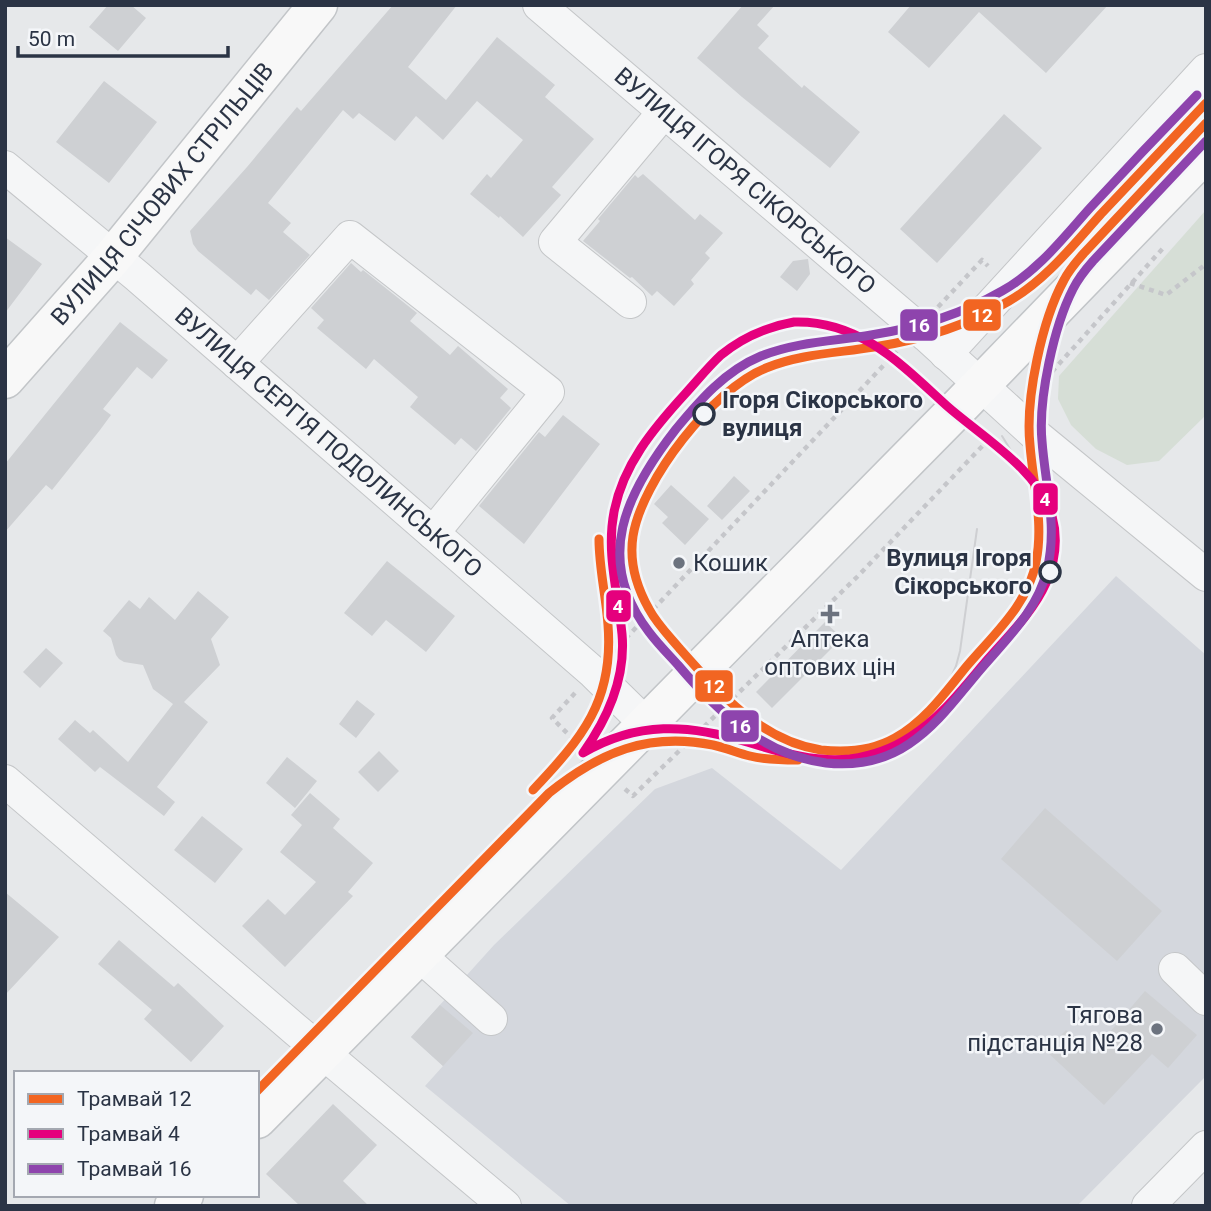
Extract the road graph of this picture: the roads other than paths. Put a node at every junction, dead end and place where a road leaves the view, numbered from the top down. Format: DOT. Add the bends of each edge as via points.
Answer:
graph roads {
  1 [pos="318,5"];
  2 [pos="539,5"];
  3 [pos="1206,70"];
  4 [pos="663,113"];
  5 [pos="1206,152"];
  6 [pos="5,167"];
  7 [pos="113,257"];
  8 [pos="630,302"];
  9 [pos="947,354"];
  10 [pos="237,363"];
  11 [pos="5,379"];
  12 [pos="981,385"];
  13 [pos="433,533"];
  14 [pos="1206,575"];
  15 [pos="647,724"];
  16 [pos="5,781"];
  17 [pos="418,954"];
  18 [pos="1175,969"];
  19 [pos="1206,999"];
  20 [pos="491,1019"];
  21 [pos="322,1051"];
  22 [pos="259,1117"];
  23 [pos="1200,1166"];
  24 [pos="505,1206"];
  25 [pos="1148,1206"];
  1 -- 7 [label="main road, ВУЛИЦЯ СІЧОВИХ СТРІЛЬЦІВ"];
  2 -- 4 [label="street, ВУЛИЦЯ ІГОРЯ СІКОРСЬКОГО"];
  3 -- 9 [label="street"];
  4 -- 8 [label="street" via="555,242"];
  4 -- 9 [label="street, ВУЛИЦЯ ІГОРЯ СІКОРСЬКОГО"];
  5 -- 12 [label="main road"];
  6 -- 7 [label="street, ВУЛИЦЯ СЕРГІЯ ПОДОЛИНСЬКОГО"];
  7 -- 10 [label="street, ВУЛИЦЯ СЕРГІЯ ПОДОЛИНСЬКОГО"];
  7 -- 11 [label="main road, ВУЛИЦЯ СІЧОВИХ СТРІЛЬЦІВ"];
  9 -- 12 [label="street, ВУЛИЦЯ ІГОРЯ СІКОРСЬКОГО"];
  10 -- 13 [label="street, ВУЛИЦЯ СЕРГІЯ ПОДОЛИНСЬКОГО"];
  10 -- 13 [label="street" via="350,237 548,392"];
  12 -- 14 [label="street, ВУЛИЦЯ ІГОРЯ СІКОРСЬКОГО"];
  12 -- 15 [label="main road"];
  13 -- 15 [label="street, ВУЛИЦЯ СЕРГІЯ ПОДОЛИНСЬКОГО"];
  15 -- 17 [label="main road"];
  16 -- 21 [label="street"];
  17 -- 20 [label="street"];
  17 -- 21 [label="main road"];
  18 -- 19 [label="street"];
  21 -- 22 [label="main road"];
  21 -- 24 [label="street"];
  23 -- 25 [label="street"];
}
